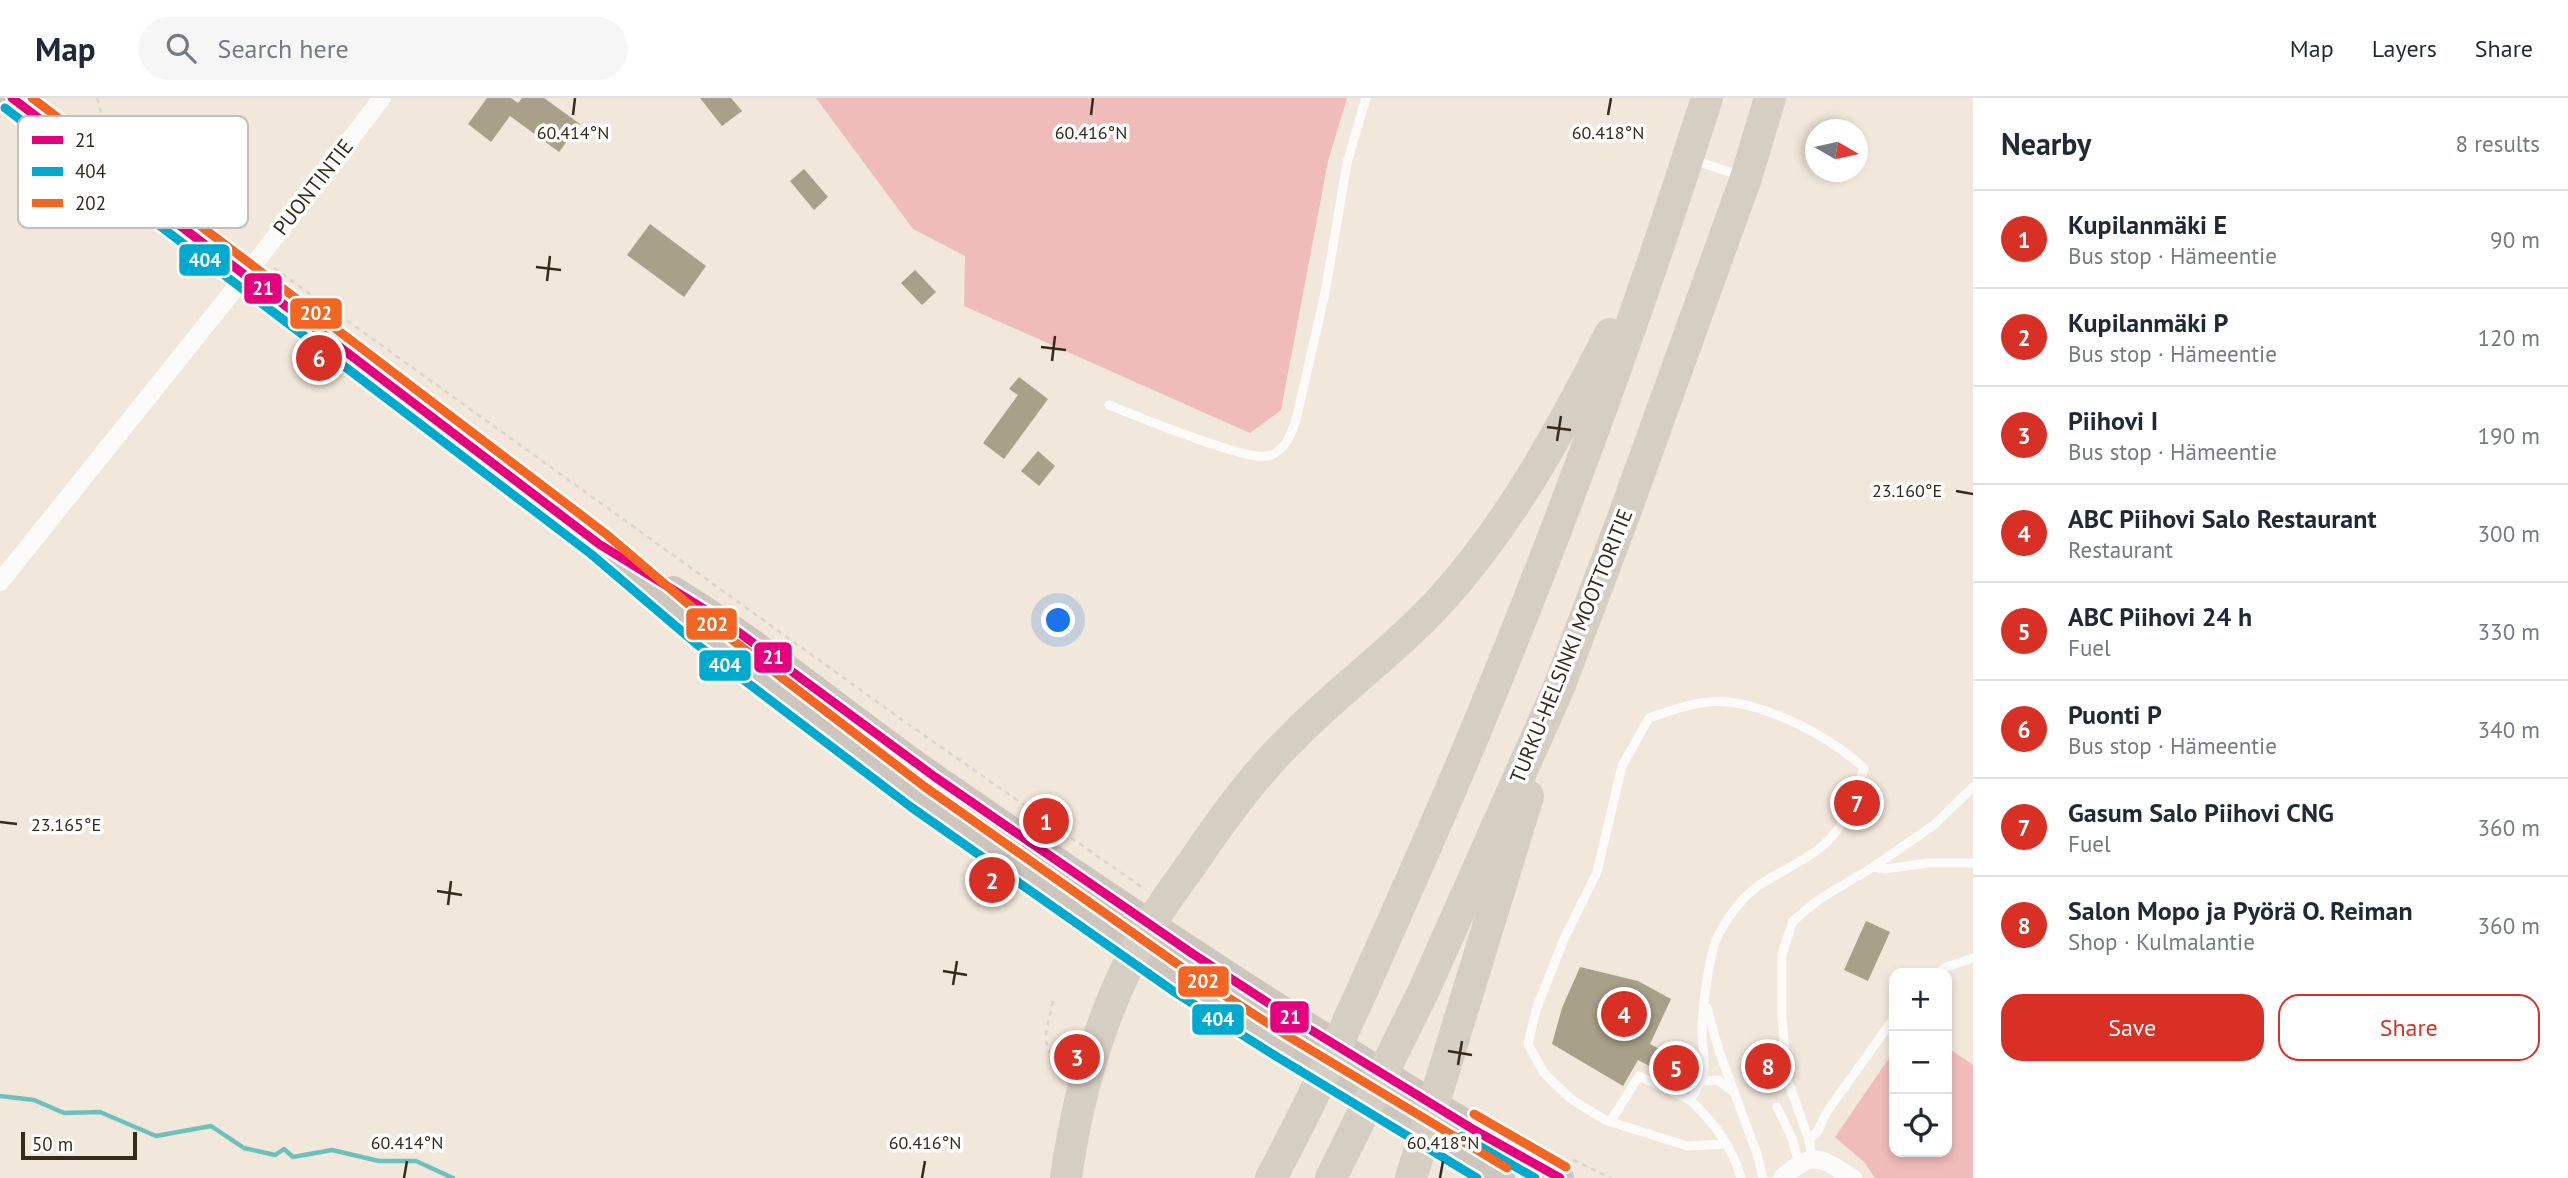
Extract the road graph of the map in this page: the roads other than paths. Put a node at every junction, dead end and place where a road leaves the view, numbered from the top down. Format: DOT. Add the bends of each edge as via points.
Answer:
graph roads {
  1 [pos="12,98"];
  2 [pos="382,98"];
  3 [pos="1366,98"];
  4 [pos="1707,98"];
  5 [pos="1770,98"];
  6 [pos="38,116"];
  7 [pos="1688,158"];
  8 [pos="1746,178"];
  9 [pos="198,228"];
  10 [pos="1662,233"];
  11 [pos="252,266"];
  12 [pos="1109,405"];
  13 [pos="0,582"];
  14 [pos="1559,687"];
  15 [pos="1973,787"];
  16 [pos="1973,863"];
  17 [pos="1874,867"];
  18 [pos="1150,926"];
  19 [pos="1973,958"];
  20 [pos="1945,968"];
  21 [pos="1705,1003"];
  22 [pos="1889,1025"];
  23 [pos="1703,1081"];
  24 [pos="1734,1092"];
  25 [pos="1690,1100"];
  26 [pos="1777,1107"];
  27 [pos="1610,1122"];
  28 [pos="1809,1140"];
  29 [pos="1726,1144"];
  30 [pos="1805,1161"];
  31 [pos="1066,1178"];
  32 [pos="1271,1178"];
  33 [pos="1331,1178"];
  34 [pos="1411,1178"];
  35 [pos="1501,1178"];
  36 [pos="1560,1178"];
  37 [pos="1741,1178"];
  38 [pos="1763,1178"];
  39 [pos="1782,1178"];
  40 [pos="1853,1178"];
  1 -- 6 [label="main road"];
  2 -- 11 [label="street, PUONTINTIE"];
  3 -- 12 [label="lane" via="1347,163 1325,293 1296,421 1284,445 1270,455 1255,457"];
  4 -- 7 [label="highway"];
  5 -- 8 [label="highway, TURKU-HELSINKI MOOTTORITIE"];
  7 -- 8 [label="lane"];
  7 -- 10 [label="highway"];
  8 -- 14 [label="highway, TURKU-HELSINKI MOOTTORITIE"];
  9 -- 11 [label="main road"];
  10 -- 18 [label="highway" via="1548,452 1501,527 1405,637 1272,757 1224,817"];
  10 -- 32 [label="highway" via="1516,634 1367,981"];
  11 -- 13 [label="street, PUONTINTIE"];
  11 -- 18 [label="main road" via="599,544 722,620 935,777"];
  14 -- 33 [label="highway, TURKU-HELSINKI MOOTTORITIE" via="1424,990"];
  14 -- 34 [label="highway"];
  15 -- 17 [label="lane" via="1934,825"];
  16 -- 17 [label="lane"];
  17 -- 28 [label="lane" via="1818,900 1793,921 1782,954 1788,1081"];
  18 -- 31 [label="highway" via="1102,1027 1082,1091"];
  18 -- 35 [label="main road" via="1280,1045"];
  18 -- 36 [label="main road" via="1293,1019"];
  19 -- 20 [label="lane"];
  21 -- 23 [label="lane"];
  21 -- 24 [label="lane"];
  21 -- 27 [label="lane" via="1716,940 1731,917 1756,887 1826,842 1848,814 1864,768 1847,753 1780,716 1727,702 1685,705 1649,718 1622,766 1597,872 1536,1010 1528,1044 1544,1073 1571,1099"];
  22 -- 28 [label="lane"];
  23 -- 24 [label="lane" via="1718,1080"];
  23 -- 25 [label="lane"];
  24 -- 38 [label="lane"];
  25 -- 27 [label="lane" via="1639,1076"];
  25 -- 29 [label="lane" via="1712,1121"];
  26 -- 30 [label="lane"];
  27 -- 29 [label="lane" via="1687,1146"];
  28 -- 30 [label="lane"];
  29 -- 37 [label="lane"];
  30 -- 39 [label="street"];
  30 -- 40 [label="street" via="1827,1162"];
}
